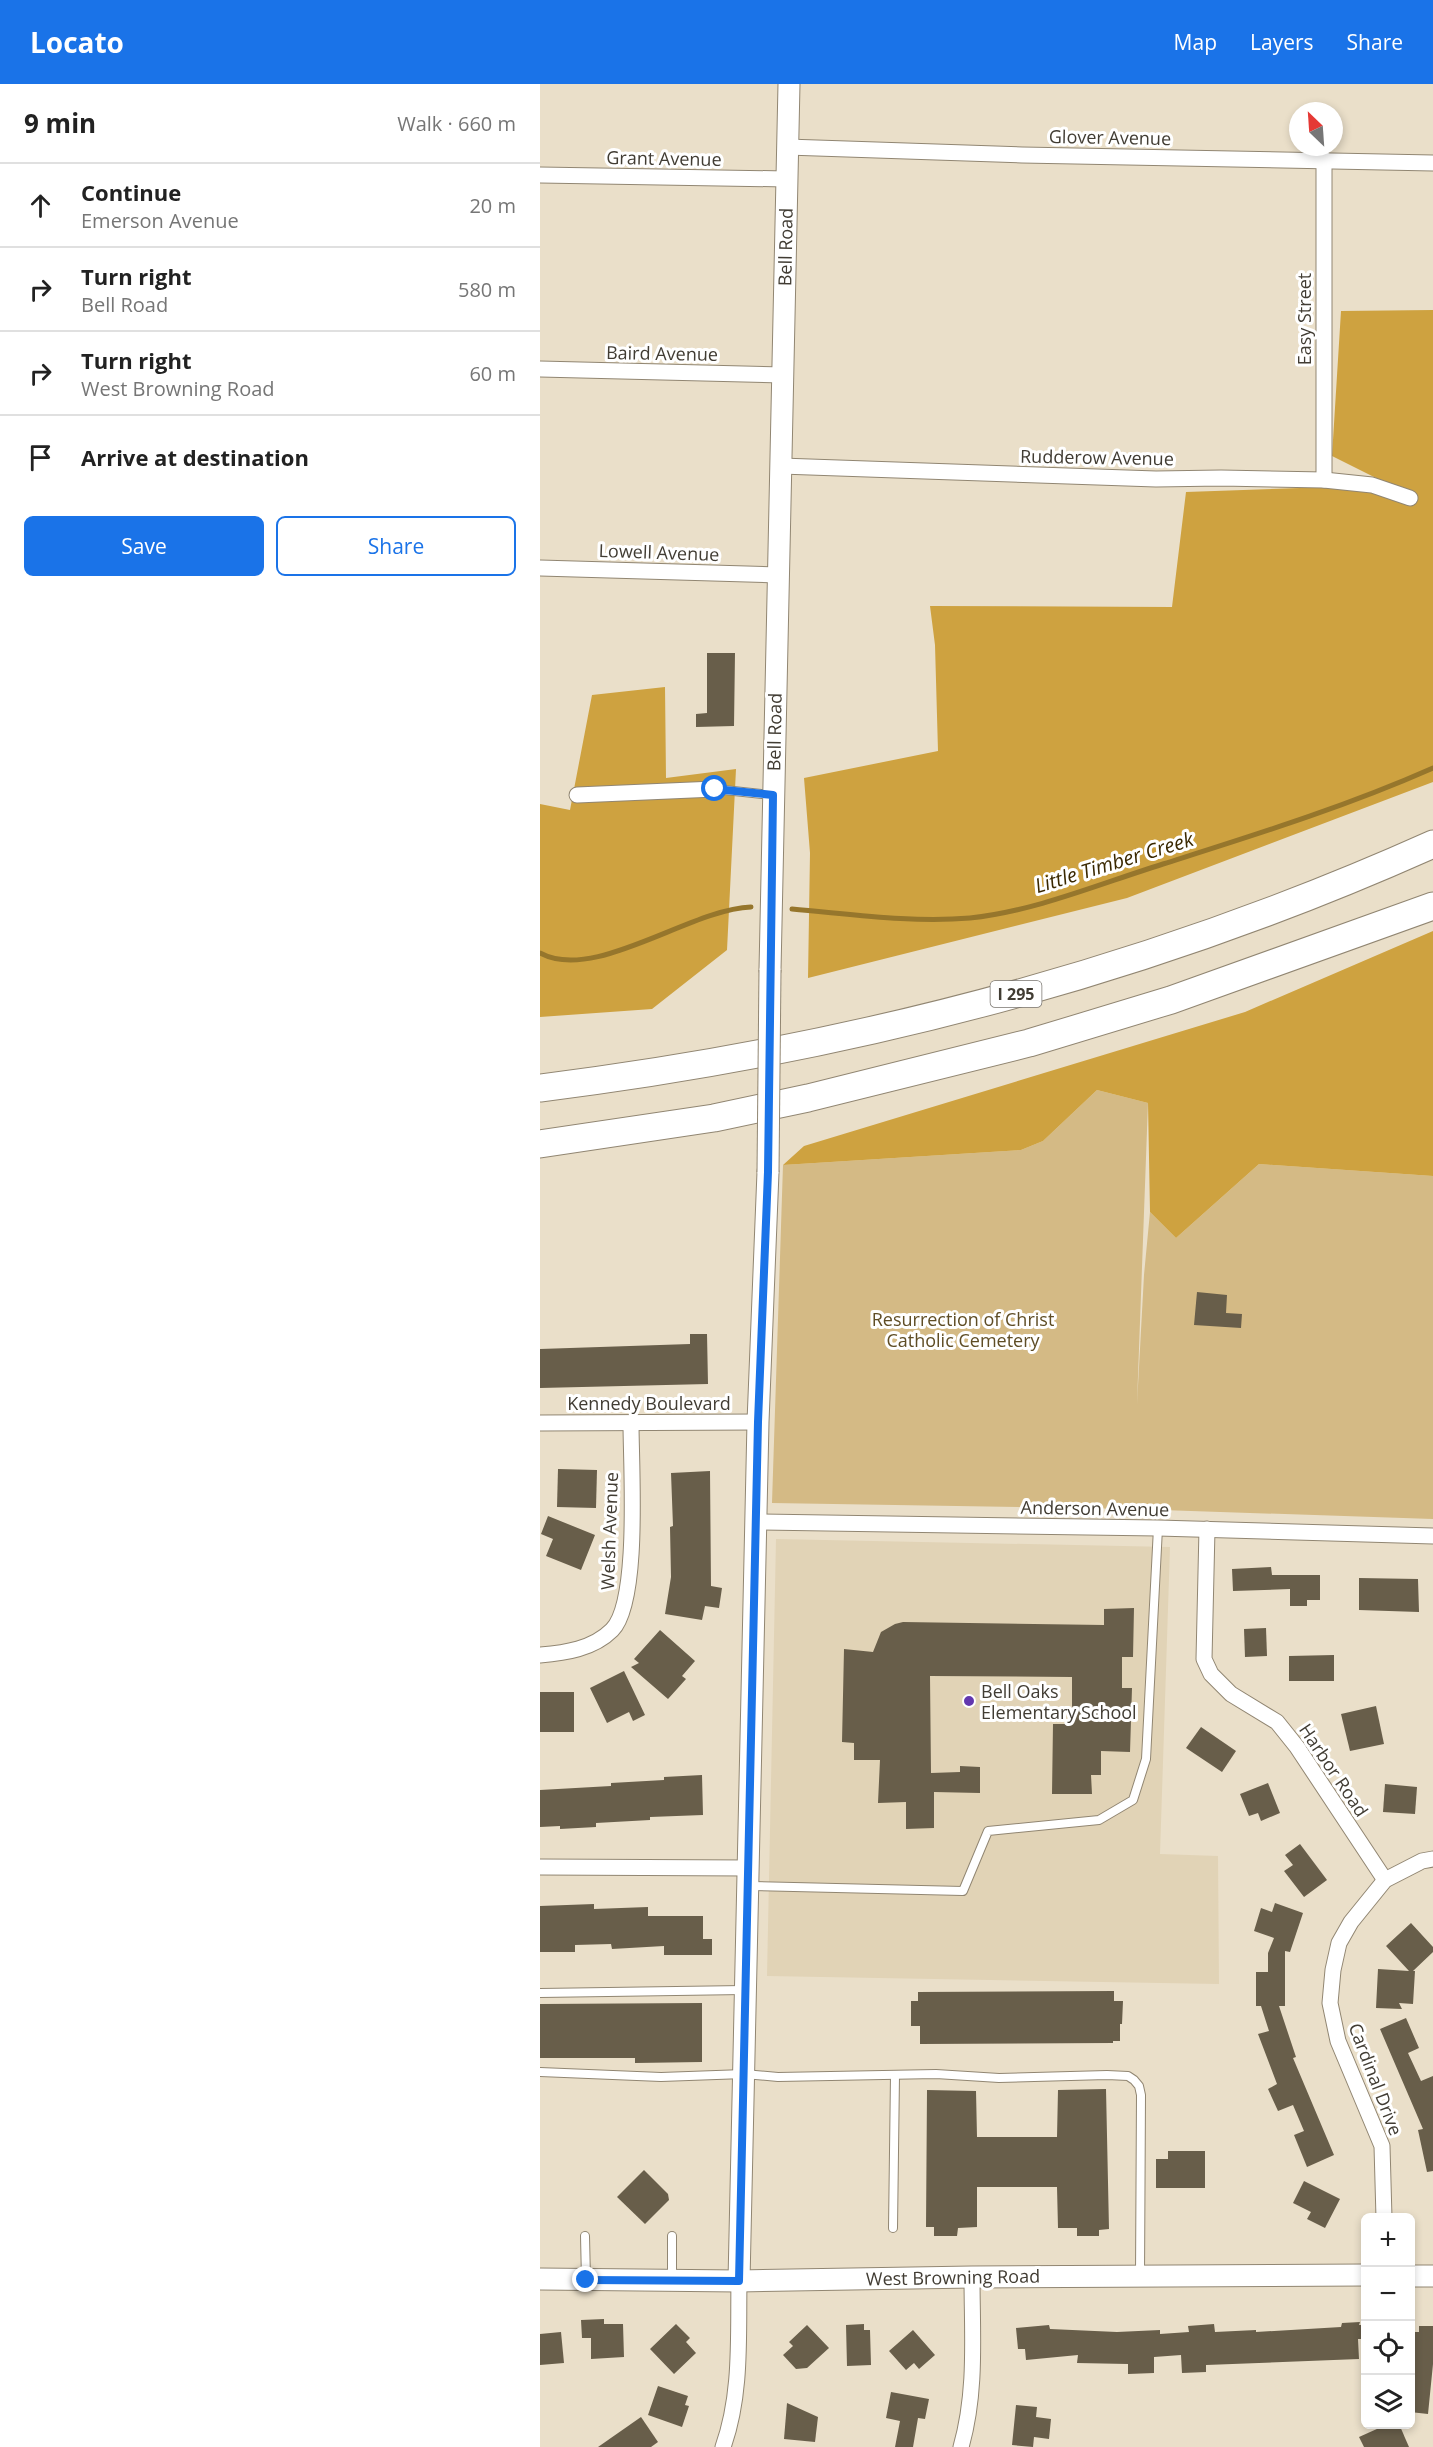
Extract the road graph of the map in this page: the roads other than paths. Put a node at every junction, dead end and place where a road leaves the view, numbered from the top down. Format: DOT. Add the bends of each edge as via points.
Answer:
graph roads {
  1 [pos="789,84"];
  2 [pos="787,147"];
  3 [pos="1324,159"];
  4 [pos="1433,163"];
  5 [pos="540,175"];
  6 [pos="786,180"];
  7 [pos="540,369"];
  8 [pos="783,375"];
  9 [pos="781,466"];
  10 [pos="1323,480"];
  11 [pos="1410,498"];
  12 [pos="540,568"];
  13 [pos="777,575"];
  14 [pos="715,789"];
  15 [pos="577,795"];
  16 [pos="773,795"];
  17 [pos="1433,844"];
  18 [pos="1433,895"];
  19 [pos="1433,906"];
  20 [pos="1334,941"];
  21 [pos="540,1088"];
  22 [pos="540,1144"];
  23 [pos="758,1422"];
  24 [pos="540,1423"];
  25 [pos="631,1424"];
  26 [pos="756,1522"];
  27 [pos="1158,1528"];
  28 [pos="1207,1529"];
  29 [pos="1433,1536"];
  30 [pos="540,1655"];
  31 [pos="1433,1859"];
  32 [pos="540,1867"];
  33 [pos="748,1877"];
  34 [pos="1385,1880"];
  35 [pos="746,1990"];
  36 [pos="540,1993"];
  37 [pos="540,2072"];
  38 [pos="744,2074"];
  39 [pos="895,2075"];
  40 [pos="1383,2213"];
  41 [pos="893,2228"];
  42 [pos="585,2236"];
  43 [pos="672,2236"];
  44 [pos="1140,2276"];
  45 [pos="1361,2276"];
  46 [pos="1415,2276"];
  47 [pos="1433,2276"];
  48 [pos="972,2277"];
  49 [pos="540,2279"];
  50 [pos="586,2280"];
  51 [pos="672,2280"];
  52 [pos="739,2281"];
  53 [pos="723,2447"];
  54 [pos="961,2447"];
  1 -- 2 [label="street, Bell Road"];
  2 -- 3 [label="street, Glover Avenue"];
  2 -- 6 [label="street, Bell Road"];
  3 -- 4 [label="street, Glover Avenue"];
  3 -- 10 [label="street, Easy Street"];
  5 -- 6 [label="street, Grant Avenue"];
  6 -- 8 [label="street, Bell Road"];
  7 -- 8 [label="street, Baird Avenue"];
  8 -- 9 [label="street, Bell Road"];
  9 -- 10 [label="street, Rudderow Avenue" via="1156,479"];
  9 -- 13 [label="street, Bell Road"];
  10 -- 11 [label="street, Rudderow Avenue" via="1372,486"];
  12 -- 13 [label="street, Lowell Avenue"];
  13 -- 16 [label="street, Bell Road"];
  14 -- 15 [label="street"];
  14 -- 16 [label="lane"];
  16 -- 23 [label="street, Bell Road, bridge" via="768,1172"];
  17 -- 21 [label="highway, I 295" via="1254,917 1008,997 756,1056"];
  18 -- 20 [label="highway"];
  19 -- 20 [label="highway"];
  20 -- 22 [label="highway" via="1171,1000 1008,1049 714,1118"];
  23 -- 25 [label="street, Kennedy Boulevard"];
  23 -- 26 [label="street, Bell Road"];
  24 -- 25 [label="street, Kennedy Boulevard"];
  25 -- 30 [label="street, Welsh Avenue" via="631,1571 625,1603 614,1628 600,1640 568,1653"];
  26 -- 27 [label="street, Anderson Avenue"];
  26 -- 33 [label="street, Bell Road"];
  27 -- 28 [label="street, Anderson Avenue"];
  27 -- 33 [label="lane" via="1146,1759 1133,1800 1099,1820 988,1831 963,1891"];
  28 -- 29 [label="street, Anderson Avenue"];
  28 -- 34 [label="street, Harbor Road" via="1203,1659 1210,1674 1231,1694 1277,1722"];
  31 -- 34 [label="street, Cardinal Drive"];
  32 -- 33 [label="street"];
  33 -- 35 [label="street, Bell Road"];
  34 -- 40 [label="street, Cardinal Drive" via="1351,1922 1340,1943 1330,2003 1338,2041 1382,2146"];
  35 -- 36 [label="lane"];
  35 -- 38 [label="street, Bell Road"];
  37 -- 38 [label="lane" via="661,2077"];
  38 -- 39 [label="lane"];
  38 -- 52 [label="street, Bell Road"];
  39 -- 41 [label="lane"];
  39 -- 44 [label="lane" via="999,2078 1107,2074 1134,2080 1141,2094"];
  42 -- 50 [label="lane"];
  43 -- 51 [label="lane"];
  44 -- 45 [label="street, West Browning Road"];
  44 -- 48 [label="street, West Browning Road"];
  46 -- 47 [label="street"];
  48 -- 52 [label="street, West Browning Road"];
  48 -- 54 [label="street" via="973,2382"];
  49 -- 50 [label="street, West Browning Road"];
  50 -- 51 [label="street, West Browning Road"];
  51 -- 52 [label="street, West Browning Road"];
  52 -- 53 [label="street" via="738,2362 732,2421"];
}
